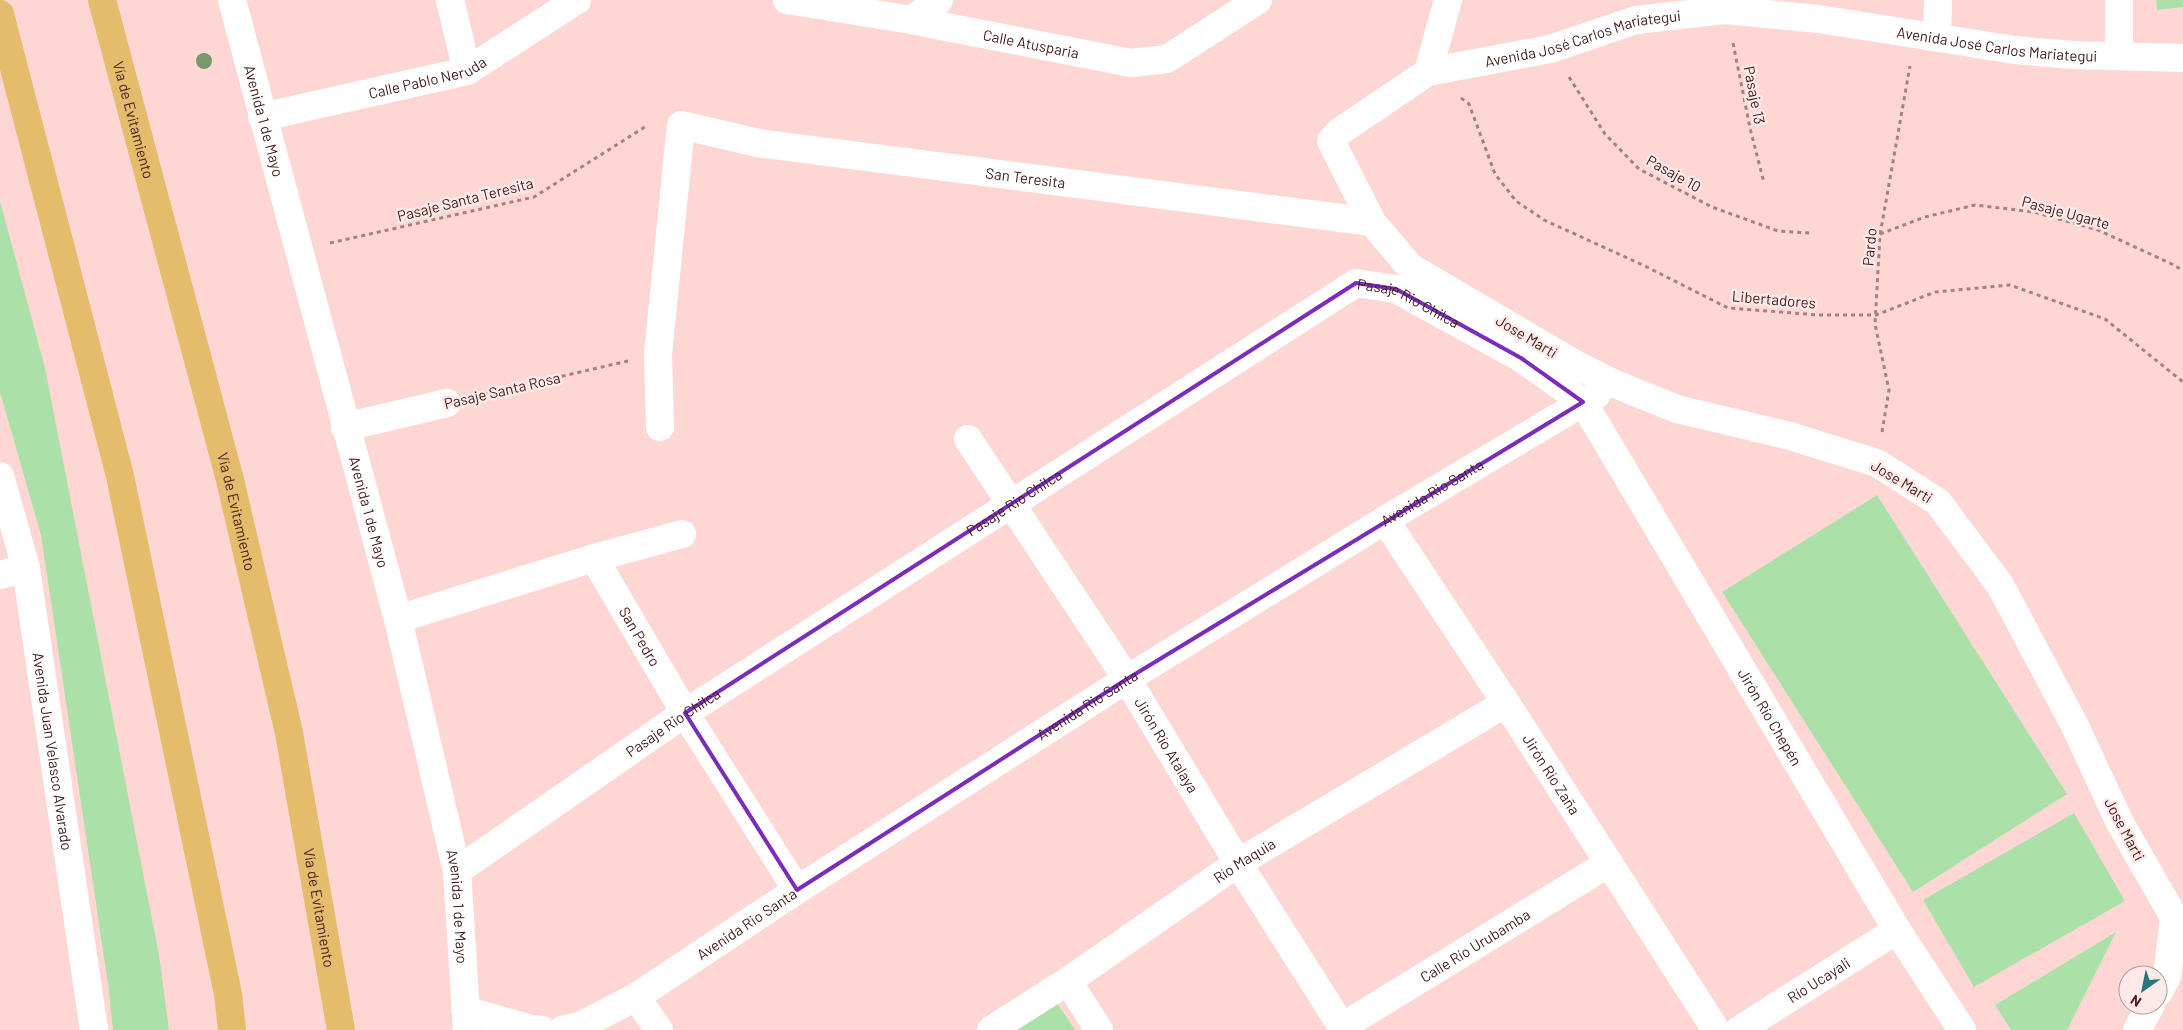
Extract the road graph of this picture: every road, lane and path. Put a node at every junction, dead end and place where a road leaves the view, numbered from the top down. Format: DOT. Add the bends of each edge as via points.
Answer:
graph roads {
  1 [pos="102,0"];
  2 [pos="232,0"];
  3 [pos="450,0"];
  4 [pos="577,0"];
  5 [pos="787,0"];
  6 [pos="940,0"];
  7 [pos="1258,0"];
  8 [pos="1448,0"];
  9 [pos="1938,0"];
  10 [pos="2119,0"];
  11 [pos="1820,9"];
  12 [pos="1725,10"];
  13 [pos="0,14"];
  14 [pos="911,20"];
  15 [pos="1926,35"];
  16 [pos="1550,49"];
  17 [pos="2120,56"];
  18 [pos="2183,58"];
  19 [pos="467,71"];
  20 [pos="1428,72"];
  21 [pos="262,117"];
  22 [pos="681,125"];
  23 [pos="1764,184"];
  24 [pos="1372,222"];
  25 [pos="1810,232"];
  26 [pos="1880,235"];
  27 [pos="298,250"];
  28 [pos="2183,271"];
  29 [pos="1876,315"];
  30 [pos="658,354"];
  31 [pos="2183,382"];
  32 [pos="1615,384"];
  33 [pos="1583,402"];
  34 [pos="447,403"];
  35 [pos="346,427"];
  36 [pos="660,427"];
  37 [pos="968,439"];
  38 [pos="1878,463"];
  39 [pos="0,476"];
  40 [pos="1011,503"];
  41 [pos="1384,520"];
  42 [pos="682,534"];
  43 [pos="594,558"];
  44 [pos="26,568"];
  45 [pos="0,575"];
  46 [pos="398,619"];
  47 [pos="1127,679"];
  48 [pos="1506,703"];
  49 [pos="685,713"];
  50 [pos="1238,863"];
  51 [pos="1609,863"];
  52 [pos="457,871"];
  53 [pos="797,890"];
  54 [pos="1897,930"];
  55 [pos="2168,968"];
  56 [pos="1068,981"];
  57 [pos="228,994"];
  58 [pos="636,997"];
  59 [pos="2145,1015"];
  60 [pos="466,1020"];
  61 [pos="1343,1028"];
  62 [pos="94,1030"];
  63 [pos="222,1030"];
  64 [pos="232,1030"];
  65 [pos="341,1030"];
  66 [pos="542,1030"];
  67 [pos="562,1030"];
  68 [pos="659,1030"];
  69 [pos="991,1030"];
  70 [pos="1099,1030"];
  71 [pos="1716,1030"];
  72 [pos="1739,1030"];
  73 [pos="1962,1030"];
  74 [pos="2137,1030"];
  1 -- 65 [label="highway, Vía de Evitamiento" via="230,480 289,733"];
  2 -- 21 [label="street, Avenida 1 de Mayo"];
  3 -- 19 [label="street"];
  4 -- 19 [label="street, Calle Pablo Neruda"];
  5 -- 14 [label="street, Calle Atusparia"];
  6 -- 14 [label="street"];
  7 -- 14 [label="street, Calle Atusparia" via="1167,59 1131,63"];
  8 -- 20 [label="street"];
  9 -- 15 [label="street"];
  10 -- 17 [label="street"];
  11 -- 12 [label="street, Avenida José Carlos Mariategui"];
  11 -- 15 [label="street, Avenida José Carlos Mariategui"];
  12 -- 16 [label="street, Avenida José Carlos Mariategui" via="1636,20"];
  12 -- 23 [label="path, Pasaje 13"];
  13 -- 57 [label="highway" via="120,476"];
  15 -- 17 [label="street, Avenida José Carlos Mariategui" via="2014,50"];
  15 -- 26 [label="path, Pardo"];
  16 -- 20 [label="street, Avenida José Carlos Mariategui"];
  16 -- 25 [label="path, Pasaje 10" via="1606,134 1639,169 1712,207 1778,231"];
  17 -- 18 [label="street, Avenida José Carlos Mariategui"];
  19 -- 21 [label="street, Calle Pablo Neruda"];
  20 -- 24 [label="street, Avenida José Carlos Mariategui" via="1339,132 1332,141"];
  20 -- 29 [label="path, Libertadores" via="1469,104 1495,174 1516,201 1544,220 1728,308 1819,315"];
  21 -- 27 [label="street, Avenida 1 de Mayo"];
  22 -- 24 [label="street, San Teresita" via="758,143"];
  22 -- 27 [label="path, Pasaje Santa Teresita" via="649,124 534,197"];
  22 -- 30 [label="street"];
  24 -- 32 [label="street, Jose Marti" via="1410,267"];
  26 -- 28 [label="path, Pasaje Ugarte" via="1925,217 1975,205 1985,206 2034,212 2098,230"];
  26 -- 29 [label="path, Pardo"];
  27 -- 35 [label="street, Avenida 1 de Mayo"];
  29 -- 31 [label="path, Libertadores" via="1935,292 2010,285 2105,319"];
  29 -- 38 [label="path, Pardo" via="1875,324 1889,390"];
  30 -- 34 [label="path, Pasaje Santa Rosa"];
  30 -- 36 [label="street"];
  32 -- 33 [label="street, Avenida Rio Santa"];
  32 -- 38 [label="street, Jose Marti" via="1677,409 1790,436"];
  33 -- 40 [label="street, Pasaje Rio Chilca" via="1521,358 1396,289 1356,282"];
  33 -- 41 [label="street, Avenida Rio Santa"];
  33 -- 54 [label="street, Jirón Río Chepén"];
  34 -- 35 [label="street, Pasaje Santa Rosa"];
  35 -- 46 [label="street, Avenida 1 de Mayo"];
  37 -- 40 [label="street, Jirón Río Atalaya"];
  38 -- 55 [label="street, Jose Marti" via="1938,502 2000,585 2075,726 2120,823 2174,916"];
  39 -- 44 [label="street, Avenida Juan Velasco Alvarado"];
  40 -- 47 [label="street, Jirón Río Atalaya"];
  40 -- 49 [label="street, Pasaje Rio Chilca"];
  41 -- 47 [label="street, Avenida Rio Santa"];
  41 -- 48 [label="street, Jirón Río Zaña"];
  42 -- 43 [label="street"];
  43 -- 46 [label="street"];
  43 -- 49 [label="street, San Pedro"];
  44 -- 45 [label="street"];
  44 -- 62 [label="street, Avenida Juan Velasco Alvarado"];
  46 -- 52 [label="street, Avenida 1 de Mayo"];
  47 -- 50 [label="street, Jirón Río Atalaya"];
  47 -- 53 [label="street, Avenida Rio Santa"];
  48 -- 50 [label="street, Río Maquia"];
  48 -- 51 [label="street, Jirón Río Zaña"];
  49 -- 52 [label="street, Pasaje Rio Chilca"];
  49 -- 53 [label="street, San Pedro"];
  50 -- 56 [label="street, Río Maquia"];
  50 -- 61 [label="street, Jirón Río Atalaya"];
  51 -- 61 [label="street, Calle Río Urubamba"];
  51 -- 71 [label="street, Jirón Río Zaña"];
  52 -- 60 [label="street, Avenida 1 de Mayo"];
  53 -- 58 [label="street, Avenida Rio Santa"];
  54 -- 72 [label="street, Río Ucayali"];
  54 -- 73 [label="street, Jirón Río Chepén"];
  56 -- 69 [label="street, Río Maquia"];
  56 -- 70 [label="street"];
  57 -- 63 [label="highway"];
  57 -- 64 [label="highway"];
  58 -- 67 [label="street, Avenida Rio Santa" via="580,1026"];
  58 -- 68 [label="street"];
  59 -- 74 [label="street"];
  60 -- 66 [label="street"];
}
